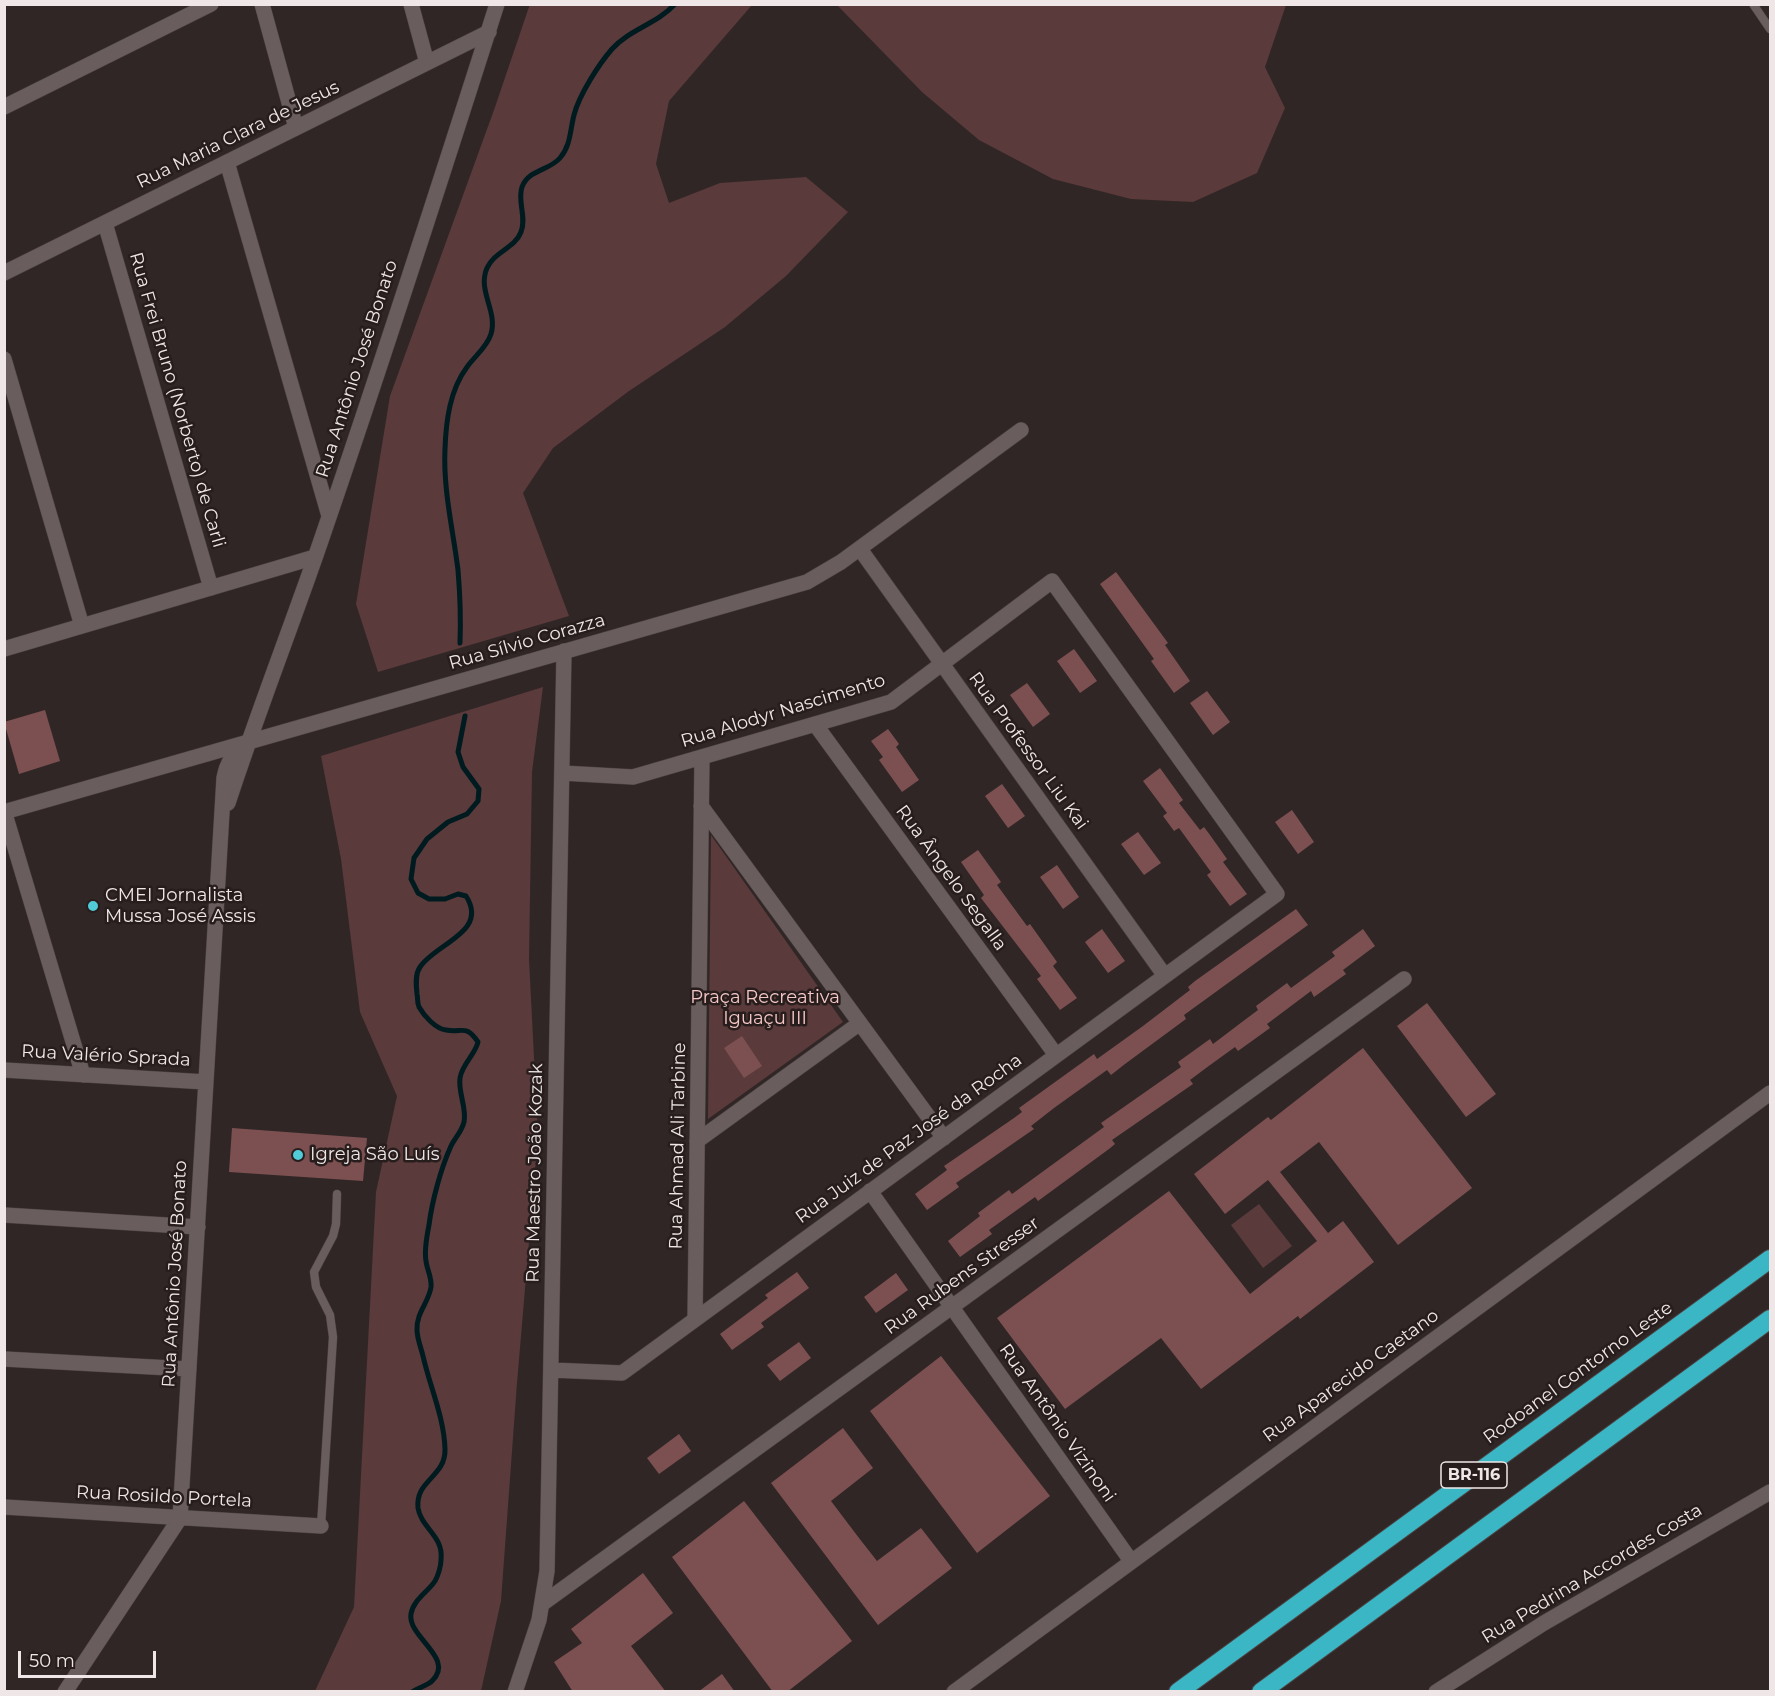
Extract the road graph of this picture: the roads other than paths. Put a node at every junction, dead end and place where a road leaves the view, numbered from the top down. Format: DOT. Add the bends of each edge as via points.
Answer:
graph roads {
  1 [pos="211,4"];
  2 [pos="262,4"];
  3 [pos="411,4"];
  4 [pos="497,4"];
  5 [pos="1753,4"];
  6 [pos="1770,29"];
  7 [pos="489,32"];
  8 [pos="427,63"];
  9 [pos="4,108"];
  10 [pos="296,128"];
  11 [pos="227,162"];
  12 [pos="105,223"];
  13 [pos="4,273"];
  14 [pos="4,359"];
  15 [pos="1021,430"];
  16 [pos="329,516"];
  17 [pos="860,549"];
  18 [pos="315,557"];
  19 [pos="211,588"];
  20 [pos="82,626"];
  21 [pos="4,649"];
  22 [pos="564,651"];
  23 [pos="942,664"];
  24 [pos="815,724"];
  25 [pos="247,742"];
  26 [pos="702,757"];
  27 [pos="562,773"];
  28 [pos="701,806"];
  29 [pos="5,812"];
  30 [pos="1277,894"];
  31 [pos="1165,976"];
  32 [pos="1404,979"];
  33 [pos="860,1023"];
  34 [pos="1056,1055"];
  35 [pos="4,1070"];
  36 [pos="83,1075"];
  37 [pos="206,1082"];
  38 [pos="1770,1093"];
  39 [pos="944,1138"];
  40 [pos="698,1141"];
  41 [pos="870,1191"];
  42 [pos="337,1194"];
  43 [pos="4,1215"];
  44 [pos="198,1227"];
  45 [pos="1770,1259"];
  46 [pos="952,1307"];
  47 [pos="695,1319"];
  48 [pos="1770,1319"];
  49 [pos="4,1359"];
  50 [pos="189,1369"];
  51 [pos="551,1370"];
  52 [pos="1770,1492"];
  53 [pos="4,1507"];
  54 [pos="180,1518"];
  55 [pos="321,1526"];
  56 [pos="1131,1562"];
  57 [pos="543,1604"];
  58 [pos="64,1692"];
  59 [pos="515,1692"];
  60 [pos="954,1692"];
  61 [pos="1178,1692"];
  62 [pos="1261,1692"];
  63 [pos="1436,1692"];
  1 -- 9 [label="street"];
  2 -- 10 [label="street"];
  3 -- 8 [label="street"];
  4 -- 7 [label="street, Rua Antônio José Bonato"];
  5 -- 6 [label="lane"];
  7 -- 8 [label="street, Rua Maria Clara de Jesus"];
  7 -- 16 [label="street, Rua Antônio José Bonato"];
  8 -- 10 [label="street, Rua Maria Clara de Jesus"];
  10 -- 11 [label="street, Rua Maria Clara de Jesus"];
  11 -- 12 [label="street, Rua Maria Clara de Jesus"];
  11 -- 16 [label="street"];
  12 -- 13 [label="street, Rua Maria Clara de Jesus"];
  12 -- 19 [label="street, Rua Frei Bruno (Norberto) de Carli"];
  14 -- 20 [label="street"];
  15 -- 17 [label="street, Rua Sílvio Corazza"];
  16 -- 18 [label="street, Rua Antônio José Bonato"];
  17 -- 22 [label="street, Rua Sílvio Corazza" via="807,582"];
  17 -- 23 [label="street, Rua Professor Liu Kai"];
  18 -- 19 [label="street"];
  18 -- 25 [label="street, Rua Antônio José Bonato"];
  19 -- 20 [label="street"];
  20 -- 21 [label="street"];
  22 -- 25 [label="street, Rua Sílvio Corazza"];
  22 -- 27 [label="street, Rua Maestro João Kozak"];
  23 -- 24 [label="street, Rua Alodyr Nascimento" via="891,702"];
  23 -- 30 [label="street, Rua Alodyr Nascimento" via="1052,581"];
  23 -- 31 [label="street, Rua Professor Liu Kai"];
  24 -- 26 [label="street, Rua Alodyr Nascimento"];
  24 -- 34 [label="street, Rua Ângelo Segalla"];
  25 -- 29 [label="street, Rua Sílvio Corazza"];
  25 -- 37 [label="street, Rua Antônio José Bonato" via="221,823"];
  26 -- 27 [label="street, Rua Alodyr Nascimento" via="633,777"];
  26 -- 28 [label="street, Rua Ahmad Ali Tarbine"];
  27 -- 51 [label="street, Rua Maestro João Kozak"];
  28 -- 33 [label="street"];
  28 -- 40 [label="street, Rua Ahmad Ali Tarbine"];
  29 -- 36 [label="street"];
  30 -- 31 [label="street, Rua Juiz de Paz José da Rocha"];
  31 -- 34 [label="street, Rua Juiz de Paz José da Rocha"];
  32 -- 46 [label="street, Rua Rubens Stresser"];
  33 -- 39 [label="street"];
  33 -- 40 [label="street"];
  34 -- 39 [label="street, Rua Juiz de Paz José da Rocha"];
  35 -- 36 [label="street, Rua Valério Sprada"];
  36 -- 37 [label="street, Rua Valério Sprada"];
  37 -- 44 [label="street, Rua Antônio José Bonato"];
  38 -- 56 [label="street, Rua Aparecido Caetano"];
  39 -- 41 [label="street, Rua Juiz de Paz José da Rocha"];
  40 -- 47 [label="street, Rua Ahmad Ali Tarbine"];
  41 -- 46 [label="street, Rua Antônio Vizinoni"];
  41 -- 47 [label="street, Rua Juiz de Paz José da Rocha"];
  42 -- 55 [label="lane" via="333,1236 314,1272 316,1287 330,1315 333,1337"];
  43 -- 44 [label="street"];
  44 -- 50 [label="street, Rua Antônio José Bonato"];
  45 -- 61 [label="highway, Rodoanel Contorno Leste / BR-116"];
  46 -- 56 [label="street, Rua Antônio Vizinoni"];
  46 -- 57 [label="street, Rua Rubens Stresser"];
  47 -- 51 [label="street, Rua Juiz de Paz José da Rocha" via="622,1373"];
  48 -- 62 [label="highway, BR-116"];
  49 -- 50 [label="street"];
  50 -- 54 [label="street, Rua Antônio José Bonato"];
  51 -- 57 [label="street, Rua Maestro João Kozak"];
  52 -- 63 [label="street, Rua Pedrina Accordes Costa" via="1570,1608"];
  53 -- 54 [label="street, Rua Rosildo Portela"];
  54 -- 55 [label="street, Rua Rosildo Portela"];
  54 -- 58 [label="street"];
  56 -- 60 [label="street, Rua Aparecido Caetano"];
  57 -- 59 [label="street, Rua Maestro João Kozak"];
}
